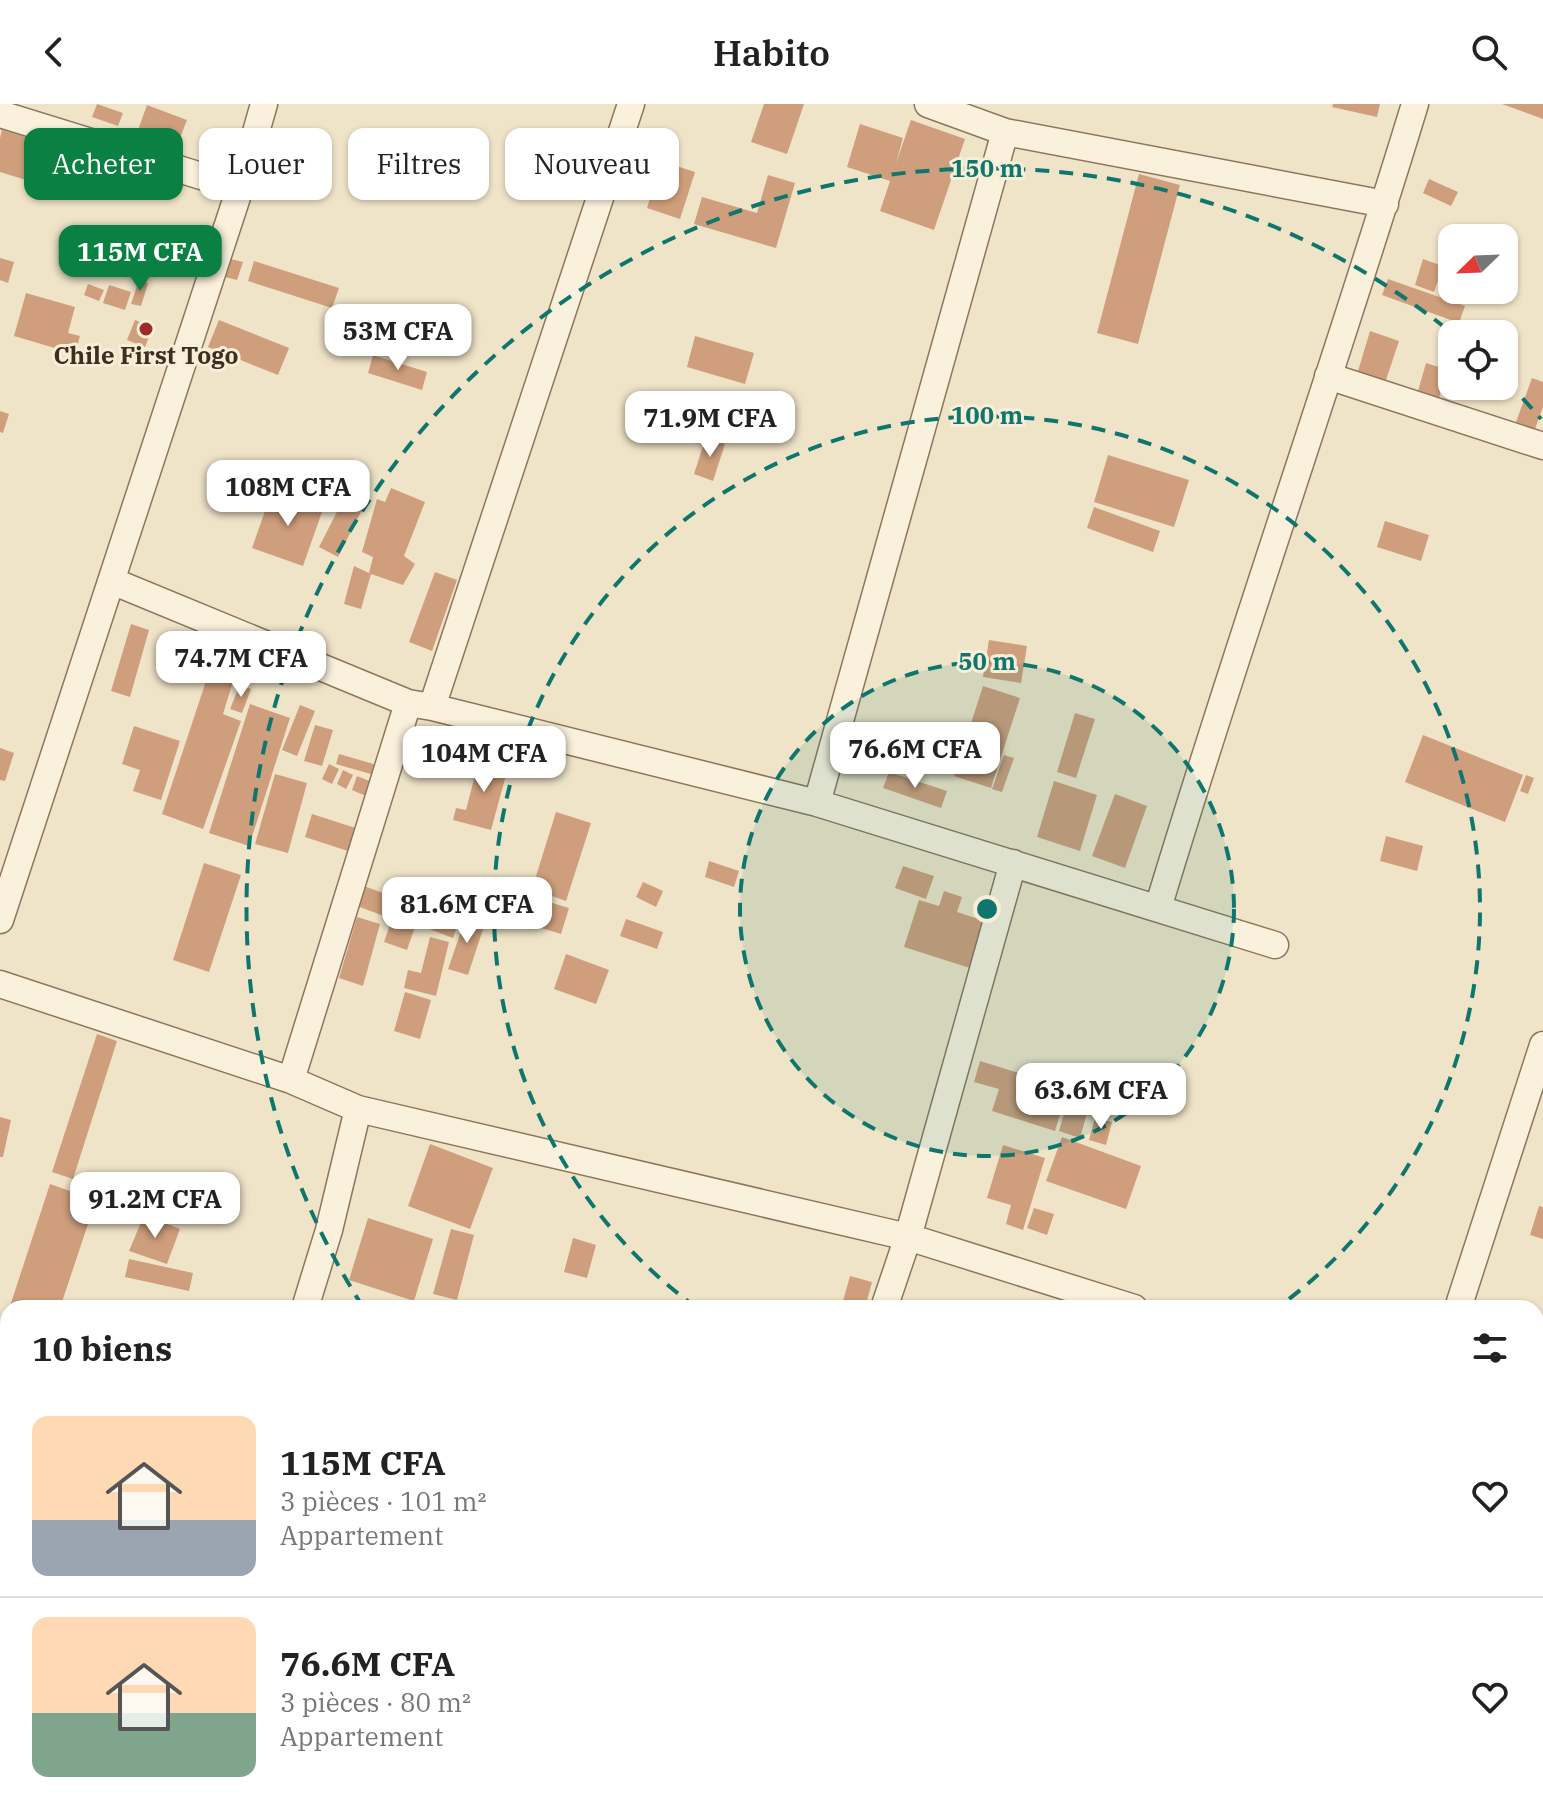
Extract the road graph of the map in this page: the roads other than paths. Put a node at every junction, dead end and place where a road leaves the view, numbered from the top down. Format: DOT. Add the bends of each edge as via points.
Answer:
graph roads {
  1 [pos="264,104"];
  2 [pos="631,104"];
  3 [pos="928,104"];
  4 [pos="1415,104"];
  5 [pos="0,114"];
  6 [pos="257,128"];
  7 [pos="1005,132"];
  8 [pos="199,175"];
  9 [pos="236,200"];
  10 [pos="1385,204"];
  11 [pos="1328,376"];
  12 [pos="1543,446"];
  13 [pos="112,581"];
  14 [pos="420,705"];
  15 [pos="817,803"];
  16 [pos="1013,863"];
  17 [pos="1158,908"];
  18 [pos="0,920"];
  19 [pos="1275,945"];
  20 [pos="0,984"];
  21 [pos="1543,1045"];
  22 [pos="291,1080"];
  23 [pos="358,1109"];
  24 [pos="908,1237"];
  25 [pos="307,1300"];
  26 [pos="887,1300"];
  27 [pos="1109,1300"];
  28 [pos="1461,1300"];
  1 -- 6 [label="street"];
  2 -- 14 [label="street"];
  3 -- 7 [label="street"];
  4 -- 10 [label="street"];
  5 -- 8 [label="street"];
  7 -- 10 [label="street"];
  7 -- 15 [label="street"];
  9 -- 13 [label="street"];
  10 -- 11 [label="street"];
  11 -- 12 [label="street"];
  11 -- 17 [label="street"];
  13 -- 14 [label="street"];
  13 -- 18 [label="street"];
  14 -- 15 [label="street"];
  14 -- 22 [label="street"];
  15 -- 16 [label="street"];
  16 -- 17 [label="street"];
  16 -- 24 [label="street"];
  17 -- 19 [label="street"];
  20 -- 22 [label="street"];
  21 -- 28 [label="street"];
  22 -- 23 [label="street"];
  23 -- 24 [label="street"];
  23 -- 25 [label="street"];
  24 -- 26 [label="street"];
  24 -- 27 [label="street"];
}
